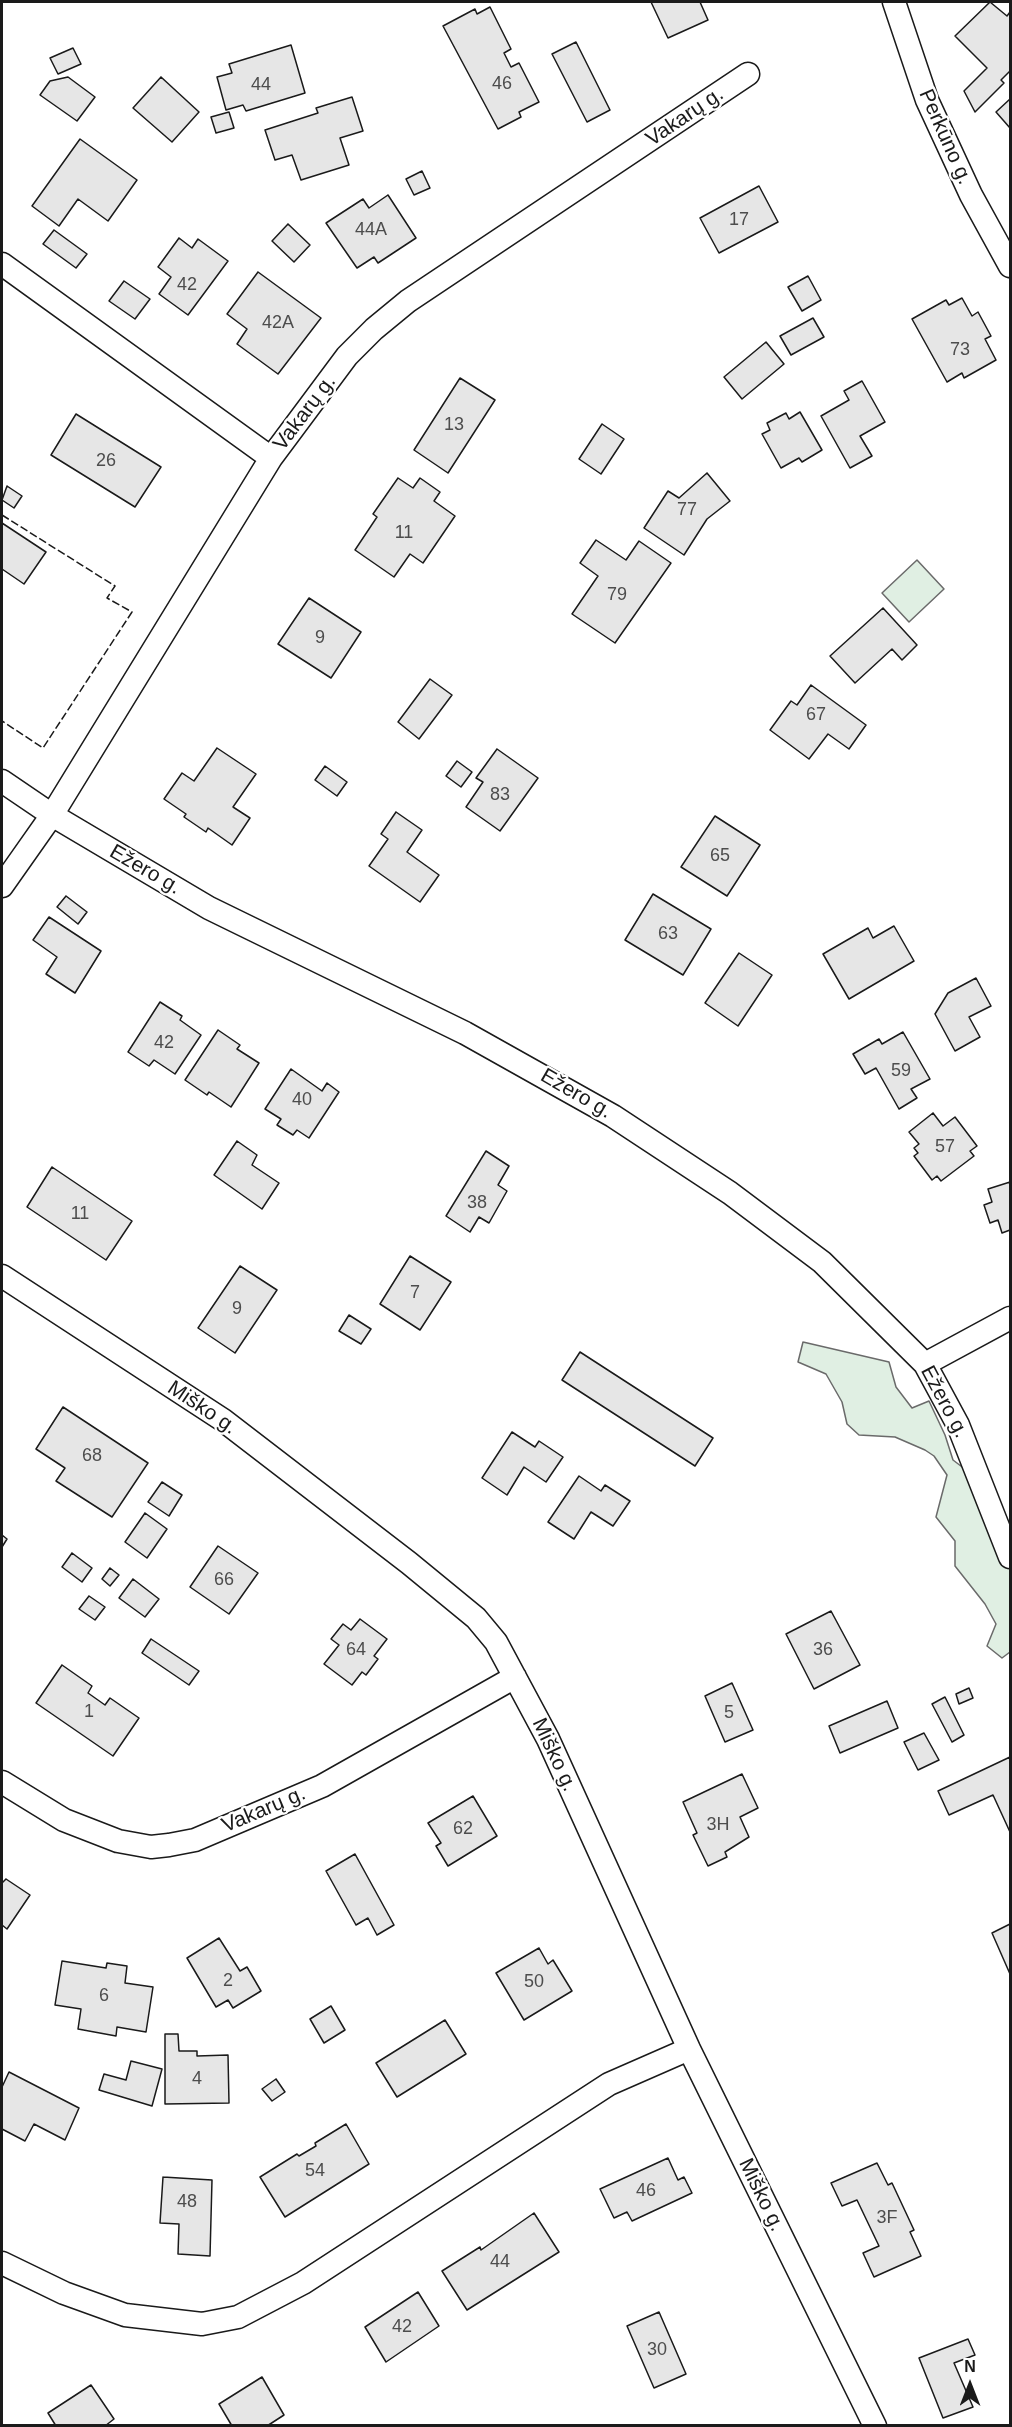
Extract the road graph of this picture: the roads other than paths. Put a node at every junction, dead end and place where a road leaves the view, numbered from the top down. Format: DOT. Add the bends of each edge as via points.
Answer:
graph roads {
  1 [pos="894,2"];
  2 [pos="748,74"];
  3 [pos="2,264"];
  4 [pos="1011,266"];
  5 [pos="271,459"];
  6 [pos="2,781"];
  7 [pos="52,815"];
  8 [pos="2,886"];
  9 [pos="2,1276"];
  10 [pos="1011,1318"];
  11 [pos="925,1364"];
  12 [pos="1011,1557"];
  13 [pos="515,1677"];
  14 [pos="2,1782"];
  15 [pos="689,2049"];
  16 [pos="2,2263"];
  17 [pos="874,2426"];
  1 -- 4 [label="street, Perkūno g." via="927,100 970,195"];
  2 -- 5 [label="street, Vakarų g." via="408,301 347,356"];
  3 -- 5 [label="street"];
  5 -- 7 [label="street, Vakarų g."];
  6 -- 7 [label="street, Ežero g."];
  7 -- 8 [label="street, Vakarų g."];
  7 -- 11 [label="street, Ežero g." via="209,908 465,1033 613,1116 730,1193 822,1262"];
  9 -- 13 [label="street, Miško g." via="222,1420 409,1563 476,1618 496,1642"];
  10 -- 11 [label="street"];
  11 -- 12 [label="street, Ežero g." via="958,1425"];
  13 -- 14 [label="street, Vakarų g." via="322,1786 195,1840 151,1847 118,1841 64,1820"];
  13 -- 15 [label="street, Miško g." via="548,1739"];
  15 -- 16 [label="street" via="609,2084 303,2283 238,2317 202,2324 125,2315 64,2293"];
  15 -- 17 [label="street, Miško g."];
}
